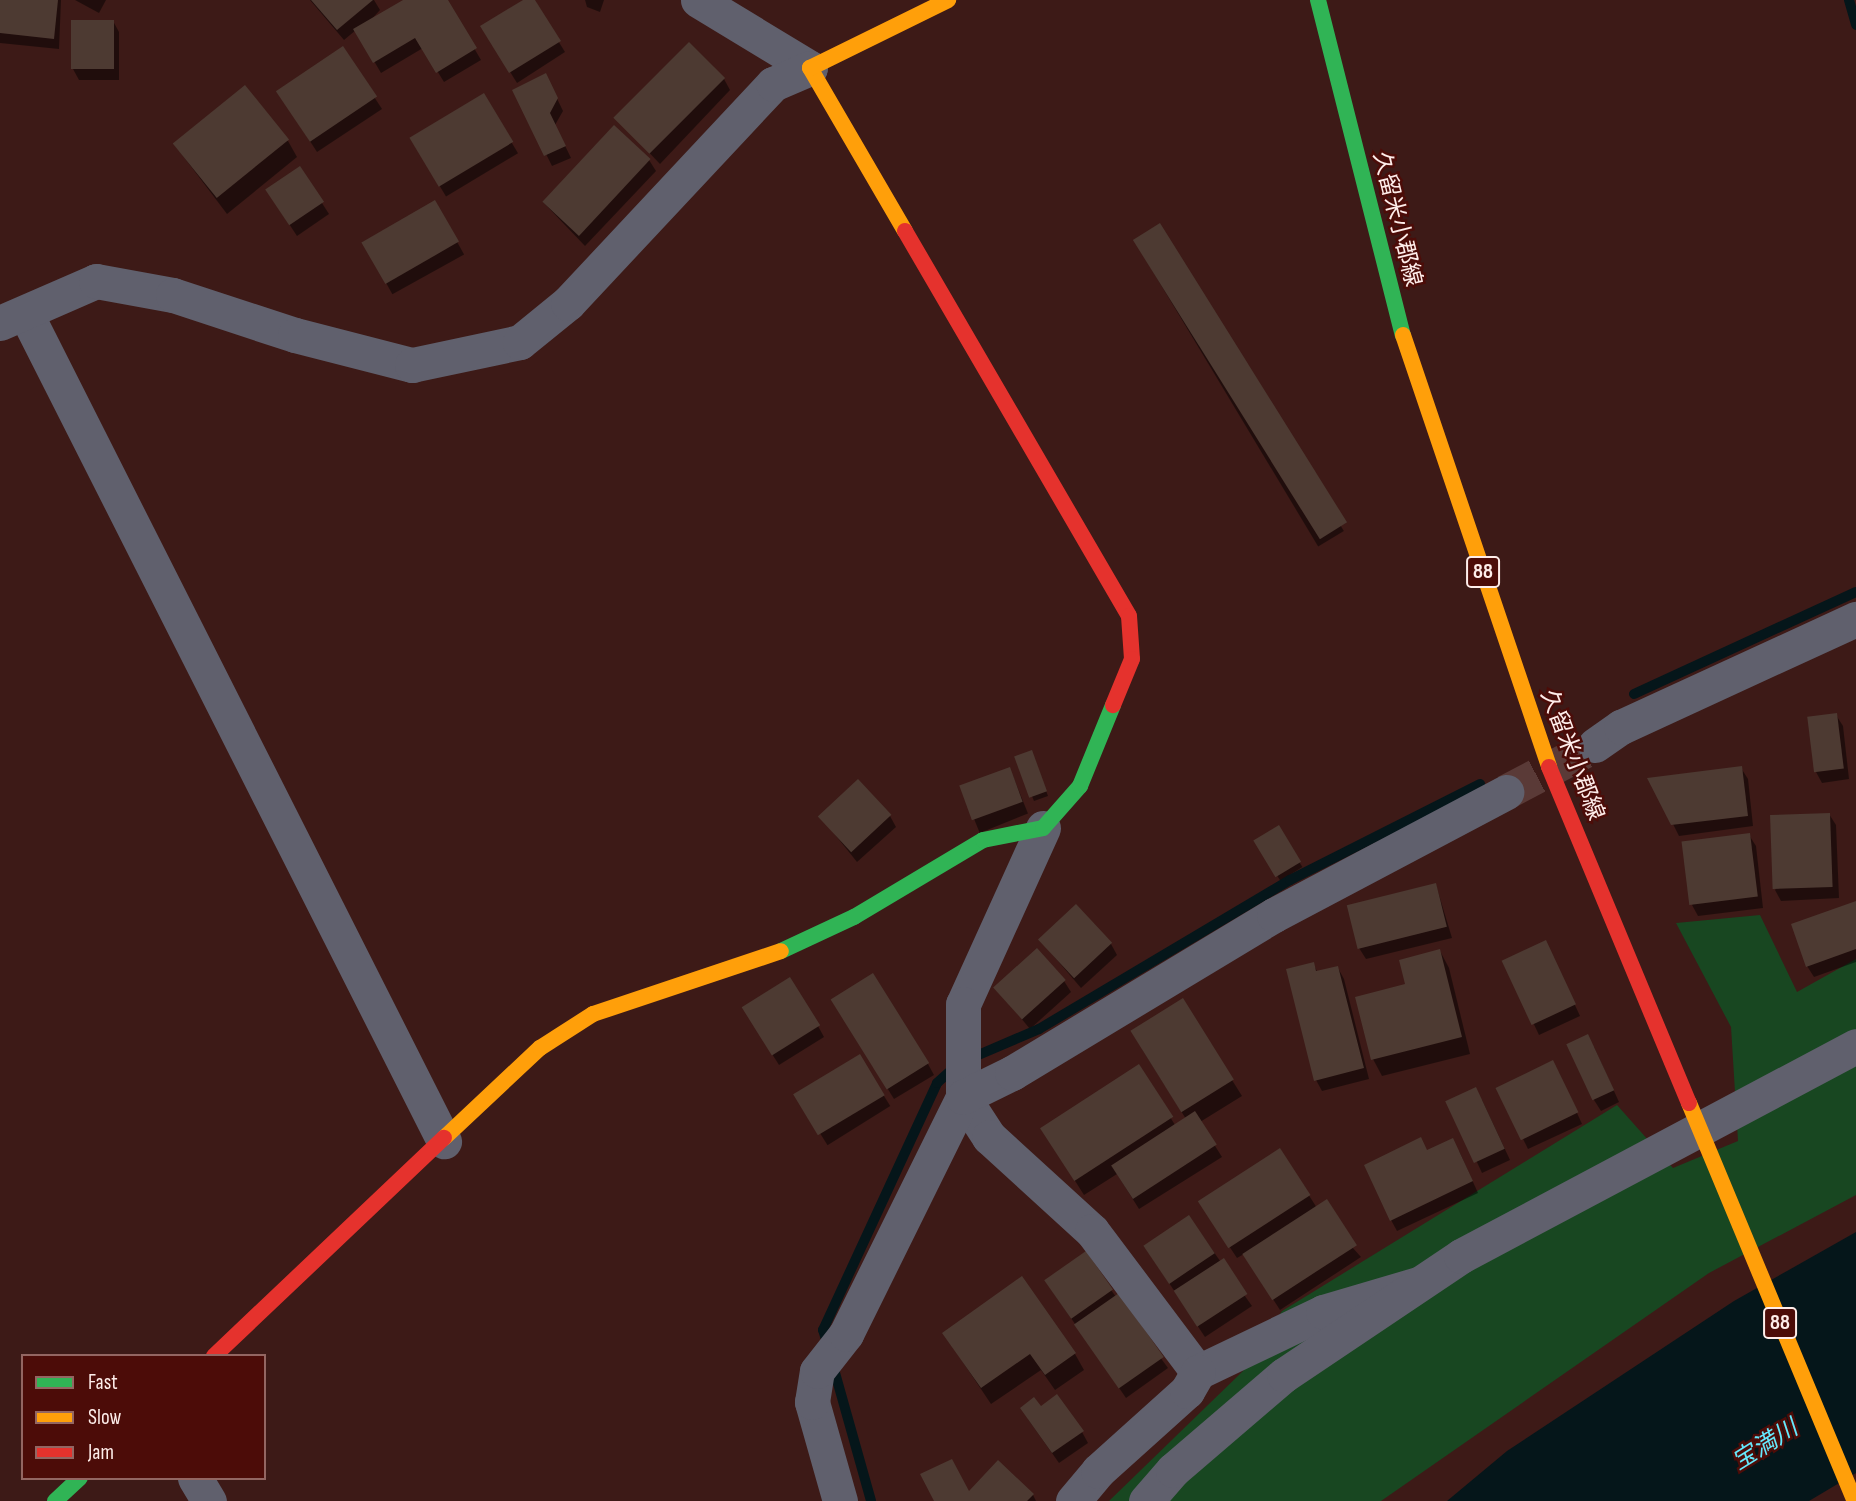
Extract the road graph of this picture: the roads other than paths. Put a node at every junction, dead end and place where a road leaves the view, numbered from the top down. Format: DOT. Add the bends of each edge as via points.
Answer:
graph roads {
  1 [pos="698,0"];
  2 [pos="948,0"];
  3 [pos="1318,0"];
  4 [pos="810,68"];
  5 [pos="13,319"];
  6 [pos="1856,619"];
  7 [pos="1595,745"];
  8 [pos="1506,792"];
  9 [pos="1042,828"];
  10 [pos="1856,1046"];
  11 [pos="963,1097"];
  12 [pos="1702,1137"];
  13 [pos="444,1141"];
  14 [pos="1418,1284"];
  15 [pos="216,1354"];
  16 [pos="1198,1372"];
  17 [pos="78,1480"];
  18 [pos="196,1480"];
  19 [pos="55,1501"];
  20 [pos="209,1501"];
  21 [pos="840,1501"];
  22 [pos="1073,1501"];
  23 [pos="1146,1501"];
  24 [pos="1855,1501"];
  1 -- 4 [label="street"];
  2 -- 4 [label="street"];
  3 -- 12 [label="street, 久留米小郡線 / 88" via="1403,334 1545,757"];
  4 -- 5 [label="street" via="773,83 568,303 520,342 412,365 295,335 173,295 96,281"];
  4 -- 9 [label="street" via="1129,615 1132,659 1080,786"];
  5 -- 13 [label="street"];
  6 -- 7 [label="street" via="1621,727"];
  8 -- 11 [label="street" via="1275,915 1012,1073"];
  9 -- 11 [label="street" via="963,1004"];
  9 -- 13 [label="street" via="983,840 854,917 786,949 593,1014 540,1048"];
  10 -- 12 [label="street"];
  11 -- 16 [label="street" via="989,1137 1092,1231"];
  11 -- 21 [label="street" via="846,1334 817,1371 812,1402"];
  12 -- 14 [label="street" via="1461,1256"];
  12 -- 24 [label="street, 久留米小郡線 / 88"];
  13 -- 15 [label="street"];
  14 -- 16 [label="street" via="1323,1311"];
  14 -- 23 [label="street" via="1284,1375 1173,1469"];
  16 -- 22 [label="street" via="1187,1391 1098,1471"];
  17 -- 19 [label="street"];
  18 -- 20 [label="street"];
}
